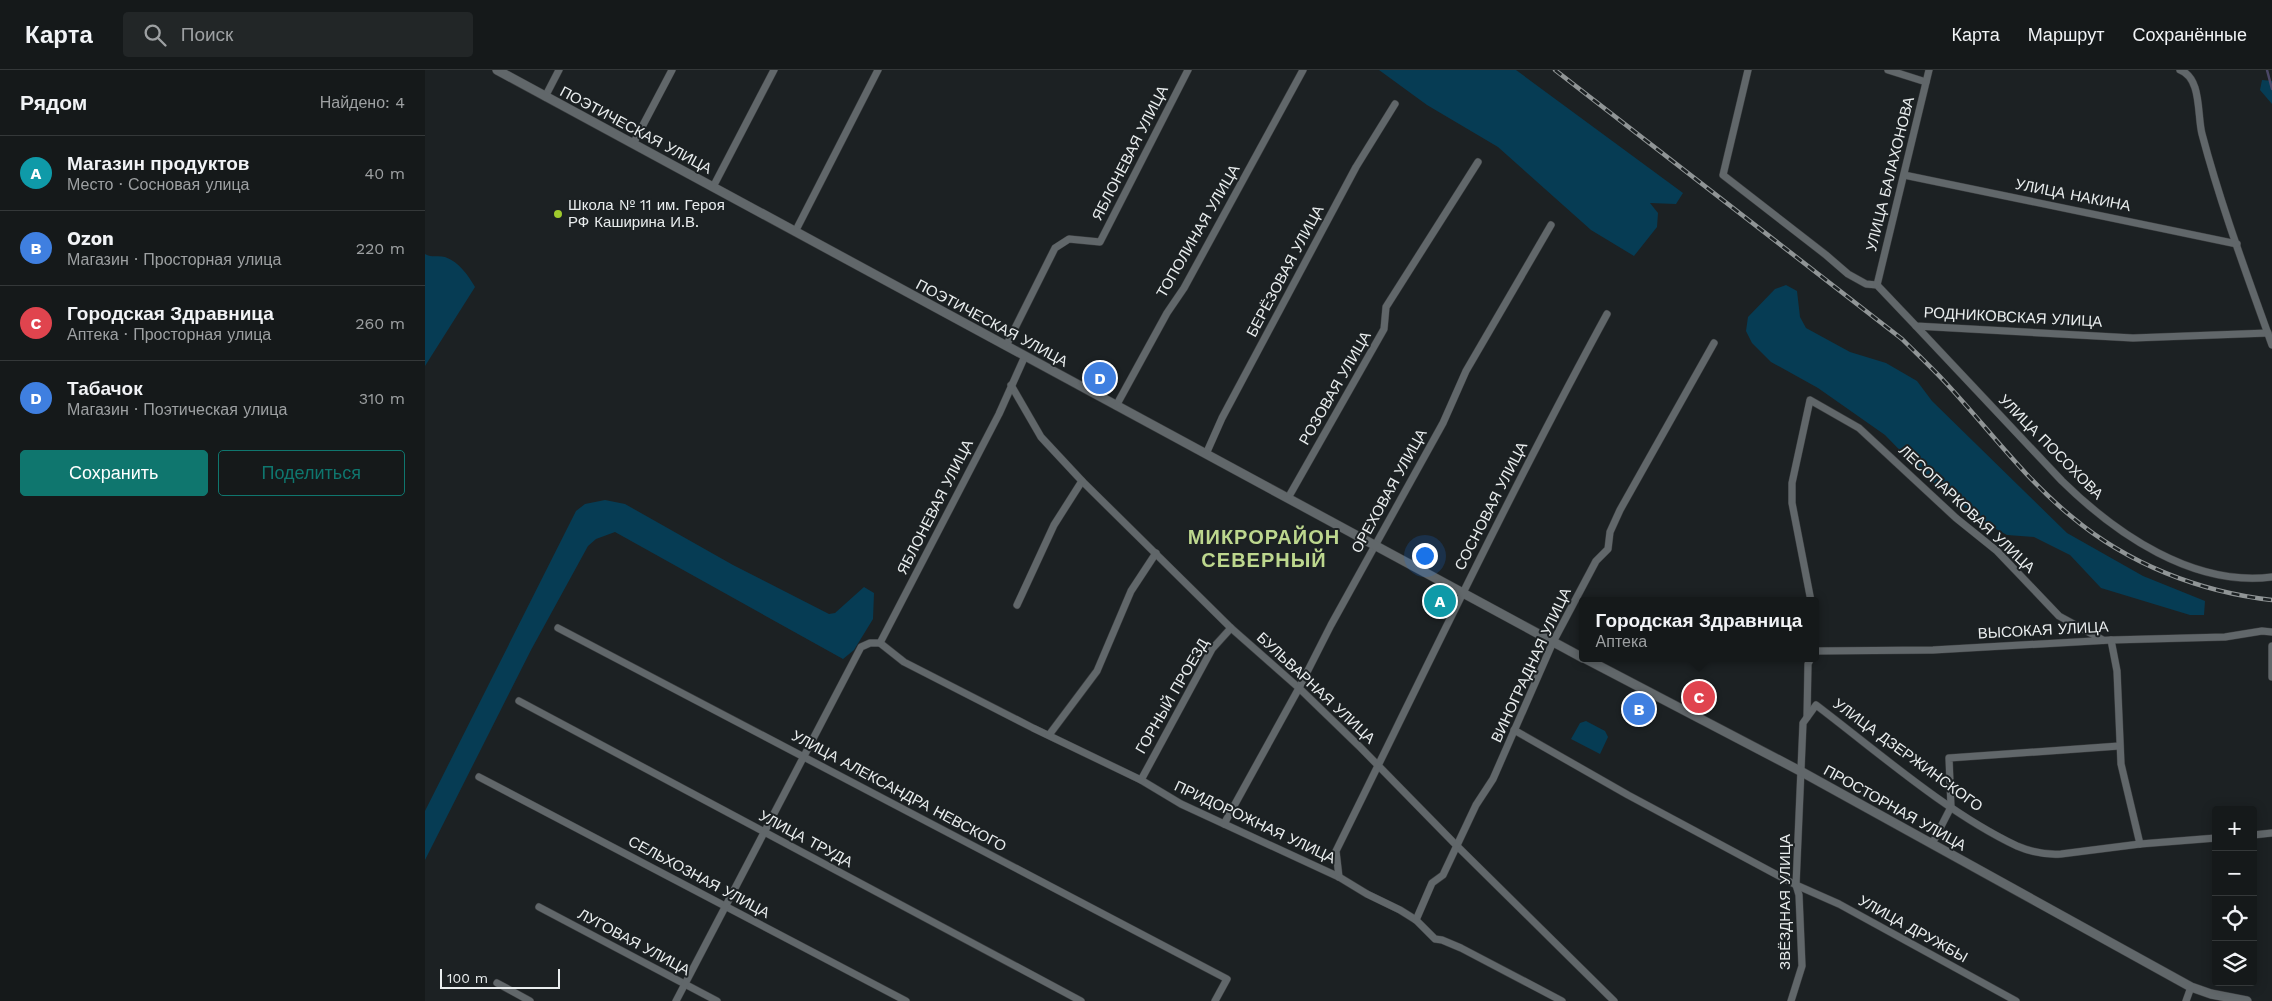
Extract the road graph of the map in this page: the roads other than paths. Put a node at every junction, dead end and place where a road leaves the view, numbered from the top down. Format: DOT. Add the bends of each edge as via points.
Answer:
graph roads {
  1 [pos="497,70"];
  2 [pos="559,70"];
  3 [pos="672,70"];
  4 [pos="774,70"];
  5 [pos="878,70"];
  6 [pos="1188,70"];
  7 [pos="1303,70"];
  8 [pos="1748,70"];
  9 [pos="1888,70"];
  10 [pos="1929,70"];
  11 [pos="2180,70"];
  12 [pos="1926,82"];
  13 [pos="545,96"];
  14 [pos="1395,104"];
  15 [pos="633,144"];
  16 [pos="1478,162"];
  17 [pos="1904,175"];
  18 [pos="713,188"];
  19 [pos="1551,225"];
  20 [pos="795,232"];
  21 [pos="2237,244"];
  22 [pos="1877,285"];
  23 [pos="1607,314"];
  24 [pos="1916,326"];
  25 [pos="2268,333"];
  26 [pos="1714,343"];
  27 [pos="2272,345"];
  28 [pos="1006,346"];
  29 [pos="1025,356"];
  30 [pos="1011,385"];
  31 [pos="1117,406"];
  32 [pos="1206,454"];
  33 [pos="1082,481"];
  34 [pos="1288,498"];
  35 [pos="1375,546"];
  36 [pos="1156,553"];
  37 [pos="2272,578"];
  38 [pos="1461,593"];
  39 [pos="1810,597"];
  40 [pos="1017,606"];
  41 [pos="558,628"];
  42 [pos="1231,628"];
  43 [pos="2272,632"];
  44 [pos="2107,640"];
  45 [pos="1553,642"];
  46 [pos="880,643"];
  47 [pos="2272,646"];
  48 [pos="1819,651"];
  49 [pos="1579,656"];
  50 [pos="1591,662"];
  51 [pos="1809,662"];
  52 [pos="2272,677"];
  53 [pos="1299,688"];
  54 [pos="519,701"];
  55 [pos="1807,717"];
  56 [pos="1514,730"];
  57 [pos="1049,735"];
  58 [pos="2119,746"];
  59 [pos="803,757"];
  60 [pos="1378,766"];
  61 [pos="1802,772"];
  62 [pos="479,777"];
  63 [pos="1141,780"];
  64 [pos="1951,807"];
  65 [pos="1224,824"];
  66 [pos="763,832"];
  67 [pos="2272,834"];
  68 [pos="2257,835"];
  69 [pos="2212,838"];
  70 [pos="1931,844"];
  71 [pos="2140,844"];
  72 [pos="1457,846"];
  73 [pos="1339,877"];
  74 [pos="1796,885"];
  75 [pos="725,906"];
  76 [pos="539,907"];
  77 [pos="1416,920"];
  78 [pos="497,983"];
  79 [pos="685,984"];
  80 [pos="2191,987"];
  81 [pos="530,1001"];
  82 [pos="676,1001"];
  83 [pos="717,1001"];
  84 [pos="906,1001"];
  85 [pos="1081,1001"];
  86 [pos="1215,1001"];
  87 [pos="1562,1001"];
  88 [pos="1614,1001"];
  89 [pos="1791,1001"];
  90 [pos="2016,1001"];
  91 [pos="2186,1001"];
  92 [pos="2247,1001"];
  1 -- 13 [label="street, ПОЭТИЧЕСКАЯ УЛИЦА"];
  2 -- 13 [label="street"];
  3 -- 15 [label="street"];
  4 -- 18 [label="street"];
  5 -- 20 [label="street"];
  6 -- 28 [label="street, ЯБЛОНЕВАЯ УЛИЦА" via="1100,242 1069,239 1055,248"];
  7 -- 31 [label="street, ТОПОЛИНАЯ УЛИЦА"];
  8 -- 22 [label="street, РОДНИКОВСКАЯ УЛИЦА" via="1723,175 1848,274 1866,284"];
  9 -- 12 [label="street"];
  10 -- 12 [label="street, УЛИЦА БАЛАХОНОВА"];
  11 -- 21 [label="street" via="2193,80 2199,123 2214,180"];
  12 -- 17 [label="street, УЛИЦА БАЛАХОНОВА"];
  13 -- 15 [label="street, ПОЭТИЧЕСКАЯ УЛИЦА"];
  14 -- 32 [label="street, БЕРЁЗОВАЯ УЛИЦА" via="1356,166"];
  15 -- 18 [label="street, ПОЭТИЧЕСКАЯ УЛИЦА"];
  16 -- 34 [label="street, РОЗОВАЯ УЛИЦА" via="1386,307 1384,329"];
  17 -- 21 [label="street, УЛИЦА НАКИНА"];
  17 -- 22 [label="street, УЛИЦА БАЛАХОНОВА"];
  18 -- 20 [label="street, ПОЭТИЧЕСКАЯ УЛИЦА"];
  19 -- 35 [label="street, ОРЕХОВАЯ УЛИЦА" via="1465,371 1443,423"];
  20 -- 28 [label="street, ПОЭТИЧЕСКАЯ УЛИЦА"];
  21 -- 25 [label="street"];
  22 -- 24 [label="street, РОДНИКОВСКАЯ УЛИЦА"];
  23 -- 38 [label="street, СОСНОВАЯ УЛИЦА"];
  24 -- 25 [label="street, РОДНИКОВСКАЯ УЛИЦА" via="2133,338"];
  24 -- 37 [label="street, УЛИЦА ПОСОХОВА" via="2062,481 2117,529 2171,560 2217,574 2253,580"];
  25 -- 27 [label="street"];
  26 -- 45 [label="street, ВИНОГРАДНАЯ УЛИЦА" via="1620,510 1610,532 1608,549 1596,561"];
  28 -- 29 [label="street, ПОЭТИЧЕСКАЯ УЛИЦА"];
  29 -- 30 [label="street, ЯБЛОНЕВАЯ УЛИЦА"];
  29 -- 31 [label="street, ПОЭТИЧЕСКАЯ УЛИЦА"];
  30 -- 33 [label="street, БУЛЬВАРНАЯ УЛИЦА" via="1041,437"];
  30 -- 46 [label="street, ЯБЛОНЕВАЯ УЛИЦА"];
  31 -- 32 [label="street, ПОЭТИЧЕСКАЯ УЛИЦА"];
  32 -- 34 [label="street, ПОЭТИЧЕСКАЯ УЛИЦА"];
  33 -- 36 [label="street, БУЛЬВАРНАЯ УЛИЦА"];
  33 -- 40 [label="street" via="1054,525"];
  34 -- 35 [label="street, ПОЭТИЧЕСКАЯ УЛИЦА"];
  35 -- 38 [label="street, ПОЭТИЧЕСКАЯ УЛИЦА"];
  35 -- 53 [label="street, ОРЕХОВАЯ УЛИЦА"];
  36 -- 42 [label="street, БУЛЬВАРНАЯ УЛИЦА"];
  36 -- 57 [label="street" via="1131,591 1097,672"];
  38 -- 45 [label="street, ПОЭТИЧЕСКАЯ УЛИЦА"];
  38 -- 60 [label="street, СОСНОВАЯ УЛИЦА"];
  39 -- 44 [label="street, ЛЕСОПАРКОВАЯ УЛИЦА" via="1792,503 1792,483 1810,400 1859,428 1956,518 1997,551 2059,616"];
  41 -- 59 [label="street, УЛИЦА АЛЕКСАНДРА НЕВСКОГО"];
  42 -- 53 [label="street, БУЛЬВАРНАЯ УЛИЦА"];
  42 -- 63 [label="street, ГОРНЫЙ ПРОЕЗД" via="1211,649"];
  43 -- 44 [label="street, ВЫСОКАЯ УЛИЦА" via="2225,637"];
  44 -- 48 [label="street, ВЫСОКАЯ УЛИЦА" via="1933,650"];
  44 -- 58 [label="street" via="2117,671"];
  45 -- 49 [label="street, ПРОСТОРНАЯ УЛИЦА"];
  45 -- 56 [label="street, ВИНОГРАДНАЯ УЛИЦА"];
  46 -- 57 [label="street, ПРИДОРОЖНАЯ УЛИЦА" via="905,662"];
  46 -- 59 [label="street" via="861,647"];
  47 -- 52 [label="street"];
  50 -- 61 [label="street, ПРОСТОРНАЯ УЛИЦА"];
  51 -- 55 [label="street, ЗВЁЗДНАЯ УЛИЦА"];
  53 -- 60 [label="street, БУЛЬВАРНАЯ УЛИЦА"];
  53 -- 65 [label="street, ОРЕХОВАЯ УЛИЦА"];
  54 -- 66 [label="street, УЛИЦА ТРУДА"];
  55 -- 61 [label="street, ЗВЁЗДНАЯ УЛИЦА" via="1803,723"];
  55 -- 64 [label="street, УЛИЦА ДЗЕРЖИНСКОГО" via="1816,705"];
  56 -- 72 [label="street, ВИНОГРАДНАЯ УЛИЦА" via="1493,779 1476,805"];
  56 -- 74 [label="street, УЛИЦА ДРУЖБЫ" via="1627,795"];
  57 -- 63 [label="street, ПРИДОРОЖНАЯ УЛИЦА"];
  58 -- 64 [label="street" via="1949,758"];
  58 -- 71 [label="street"];
  59 -- 66 [label="street"];
  59 -- 86 [label="street, УЛИЦА АЛЕКСАНДРА НЕВСКОГО" via="1227,979"];
  60 -- 72 [label="street, БУЛЬВАРНАЯ УЛИЦА"];
  60 -- 73 [label="street, СОСНОВАЯ УЛИЦА" via="1336,851"];
  61 -- 70 [label="street, ПРОСТОРНАЯ УЛИЦА"];
  61 -- 74 [label="street, ЗВЁЗДНАЯ УЛИЦА"];
  62 -- 75 [label="street, СЕЛЬХОЗНАЯ УЛИЦА"];
  63 -- 65 [label="street, ПРИДОРОЖНАЯ УЛИЦА"];
  64 -- 70 [label="street"];
  64 -- 71 [label="street, УЛИЦА ДЗЕРЖИНСКОГО" via="2017,846 2049,855"];
  65 -- 73 [label="street, ПРИДОРОЖНАЯ УЛИЦА"];
  66 -- 75 [label="street"];
  66 -- 85 [label="street, УЛИЦА ТРУДА"];
  67 -- 68 [label="street"];
  69 -- 71 [label="street, УЛИЦА ДЗЕРЖИНСКОГО"];
  70 -- 80 [label="street, ПРОСТОРНАЯ УЛИЦА"];
  72 -- 77 [label="street, ВИНОГРАДНАЯ УЛИЦА" via="1443,875 1432,883"];
  72 -- 88 [label="street, БУЛЬВАРНАЯ УЛИЦА"];
  73 -- 77 [label="street, ПРИДОРОЖНАЯ УЛИЦА"];
  74 -- 89 [label="street, ЗВЁЗДНАЯ УЛИЦА" via="1801,966"];
  74 -- 90 [label="street, УЛИЦА ДРУЖБЫ" via="1839,904"];
  75 -- 79 [label="street"];
  75 -- 84 [label="street, СЕЛЬХОЗНАЯ УЛИЦА"];
  76 -- 79 [label="street, ЛУГОВАЯ УЛИЦА"];
  77 -- 87 [label="street, ПРИДОРОЖНАЯ УЛИЦА" via="1435,939 1461,948"];
  78 -- 81 [label="street"];
  79 -- 82 [label="street"];
  79 -- 83 [label="street, ЛУГОВАЯ УЛИЦА"];
  80 -- 91 [label="street"];
  80 -- 92 [label="street, ПРОСТОРНАЯ УЛИЦА"];
}
